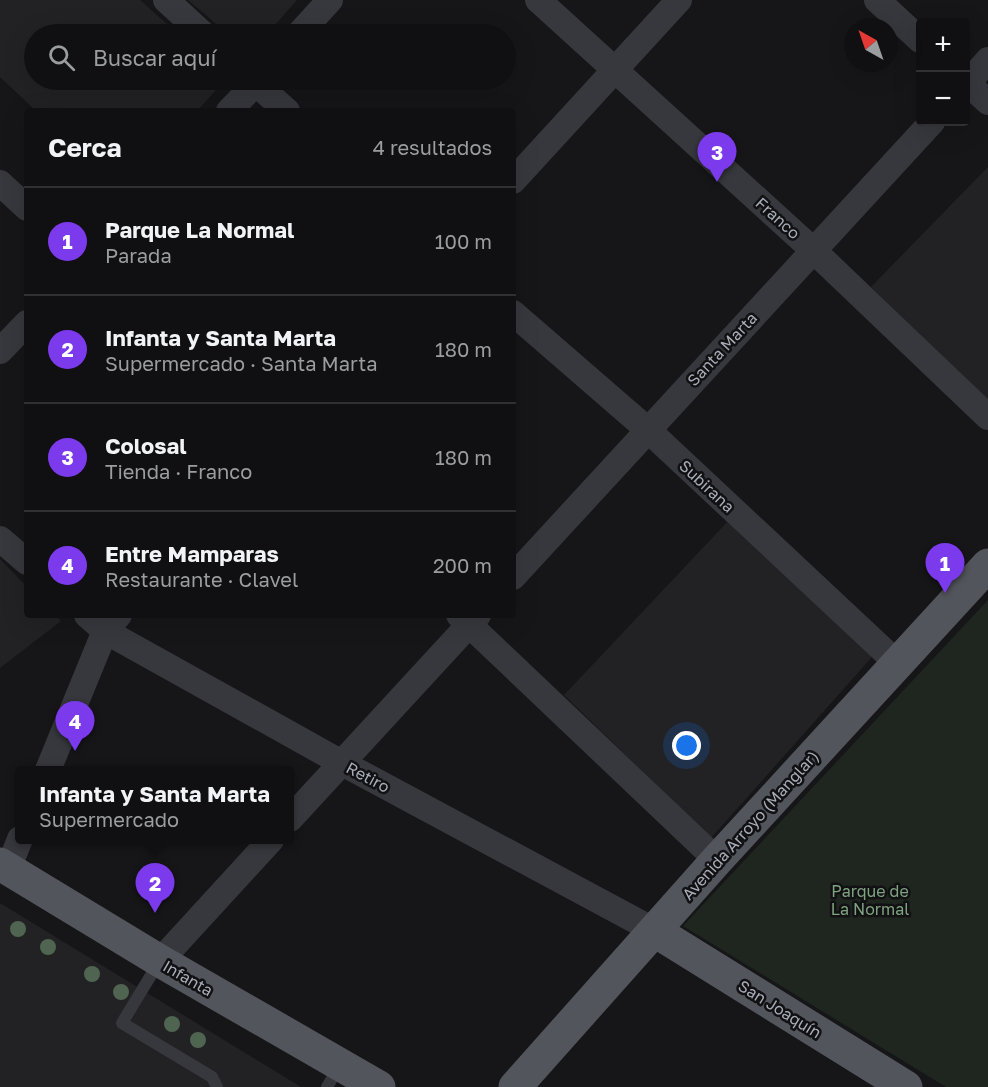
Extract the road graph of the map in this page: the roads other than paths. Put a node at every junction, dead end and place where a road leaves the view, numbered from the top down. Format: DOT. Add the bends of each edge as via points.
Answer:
graph roads {
  1 [pos="166,0"];
  2 [pos="330,0"];
  3 [pos="538,0"];
  4 [pos="679,0"];
  5 [pos="877,0"];
  6 [pos="192,24"];
  7 [pos="308,24"];
  8 [pos="916,35"];
  9 [pos="988,60"];
  10 [pos="615,69"];
  11 [pos="970,79"];
  12 [pos="970,86"];
  13 [pos="248,90"];
  14 [pos="265,90"];
  15 [pos="988,102"];
  16 [pos="232,108"];
  17 [pos="284,108"];
  18 [pos="928,126"];
  19 [pos="516,177"];
  20 [pos="0,183"];
  21 [pos="24,205"];
  22 [pos="813,250"];
  23 [pos="516,316"];
  24 [pos="24,326"];
  25 [pos="0,351"];
  26 [pos="988,417"];
  27 [pos="648,430"];
  28 [pos="0,539"];
  29 [pos="24,559"];
  30 [pos="988,565"];
  31 [pos="516,574"];
  32 [pos="469,618"];
  33 [pos="103,620"];
  34 [pos="897,663"];
  35 [pos="342,763"];
  36 [pos="50,766"];
  37 [pos="294,815"];
  38 [pos="17,844"];
  39 [pos="267,844"];
  40 [pos="717,860"];
  41 [pos="4,867"];
  42 [pos="655,931"];
  43 [pos="160,961"];
  44 [pos="333,1076"];
  45 [pos="217,1087"];
  46 [pos="379,1087"];
  47 [pos="515,1087"];
  48 [pos="906,1087"];
  1 -- 6 [label="street"];
  2 -- 7 [label="street"];
  3 -- 10 [label="street, Franco"];
  4 -- 10 [label="street"];
  5 -- 8 [label="street"];
  9 -- 11 [label="street"];
  10 -- 19 [label="street"];
  10 -- 22 [label="street, Franco"];
  12 -- 15 [label="street"];
  13 -- 16 [label="street"];
  14 -- 17 [label="street"];
  18 -- 22 [label="street, Santa Marta"];
  20 -- 21 [label="street"];
  22 -- 26 [label="street, Franco"];
  22 -- 27 [label="street, Santa Marta"];
  23 -- 27 [label="street, Subirana"];
  24 -- 25 [label="street"];
  27 -- 31 [label="street, Santa Marta"];
  27 -- 34 [label="street, Subirana"];
  28 -- 29 [label="street"];
  30 -- 34 [label="main road, Avenida Arroyo (Manglar)"];
  32 -- 35 [label="street"];
  32 -- 40 [label="street"];
  33 -- 35 [label="street, Retiro"];
  33 -- 36 [label="street"];
  34 -- 40 [label="main road, Avenida Arroyo (Manglar)"];
  35 -- 37 [label="street"];
  35 -- 42 [label="street, Retiro"];
  38 -- 41 [label="street"];
  39 -- 43 [label="street"];
  40 -- 42 [label="main road, Avenida Arroyo (Manglar)"];
  41 -- 43 [label="main road, Infanta"];
  42 -- 47 [label="main road, Avenida Arroyo (Manglar)"];
  42 -- 48 [label="main road, San Joaquín"];
  43 -- 44 [label="main road, Infanta"];
  43 -- 45 [label="lane" via="122,1023 212,1077"];
  44 -- 46 [label="main road, Infanta"];
}
